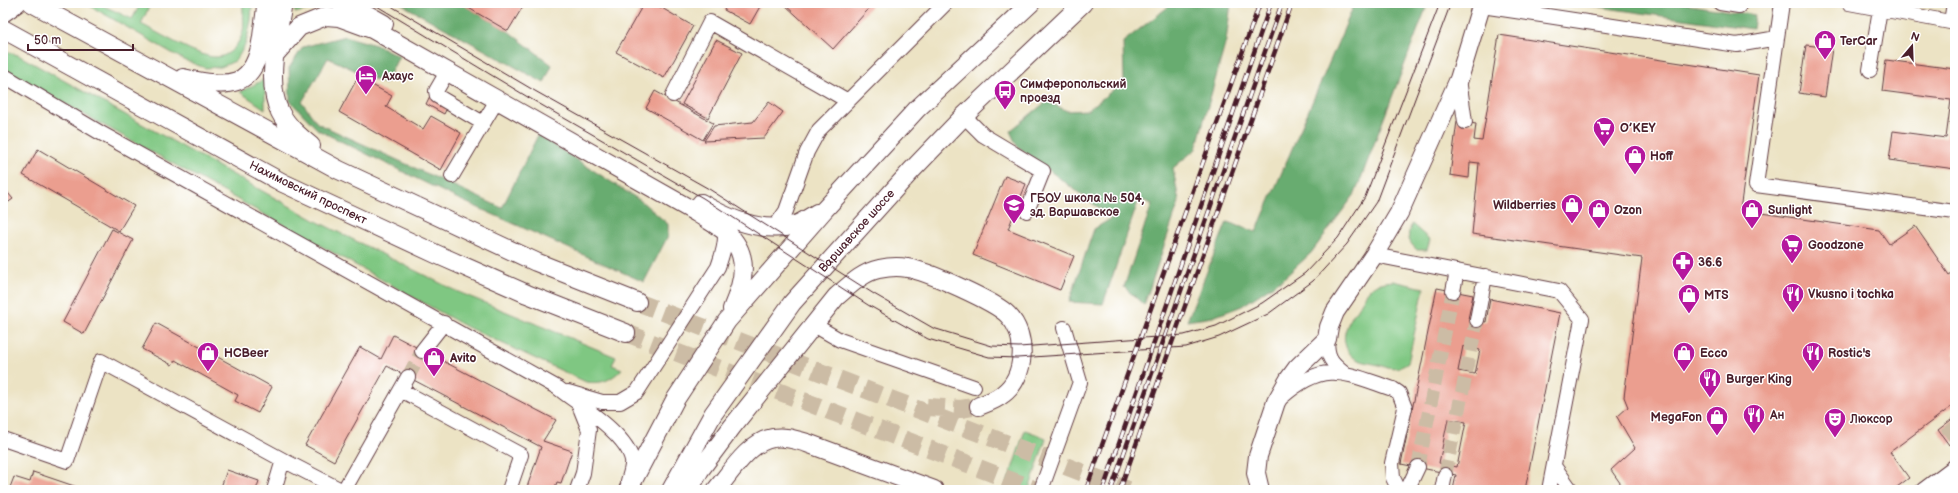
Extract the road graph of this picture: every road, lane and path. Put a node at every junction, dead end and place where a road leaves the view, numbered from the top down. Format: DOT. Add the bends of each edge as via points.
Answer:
graph roads {
  1 [pos="17,3"];
  2 [pos="32,3"];
  3 [pos="266,3"];
  4 [pos="283,3"];
  5 [pos="347,3"];
  6 [pos="946,3"];
  7 [pos="1031,3"];
  8 [pos="1083,3"];
  9 [pos="1720,3"];
  10 [pos="1782,3"];
  11 [pos="1954,3"];
  12 [pos="1858,4"];
  13 [pos="1482,5"];
  14 [pos="1739,6"];
  15 [pos="1880,9"];
  16 [pos="3,13"];
  17 [pos="1953,23"];
  18 [pos="3,29"];
  19 [pos="1777,38"];
  20 [pos="276,53"];
  21 [pos="1870,70"];
  22 [pos="447,72"];
  23 [pos="161,73"];
  24 [pos="3,75"];
  25 [pos="1459,79"];
  26 [pos="673,95"];
  27 [pos="496,100"];
  28 [pos="848,101"];
  29 [pos="964,116"];
  30 [pos="1465,122"];
  31 [pos="483,124"];
  32 [pos="338,170"];
  33 [pos="452,176"];
  34 [pos="825,209"];
  35 [pos="1027,211"];
  36 [pos="1955,212"];
  37 [pos="720,214"];
  38 [pos="775,227"];
  39 [pos="726,232"];
  40 [pos="1374,255"];
  41 [pos="1457,271"];
  42 [pos="1486,276"];
  43 [pos="1453,291"];
  44 [pos="637,302"];
  45 [pos="1477,320"];
  46 [pos="727,321"];
  47 [pos="444,324"];
  48 [pos="814,325"];
  49 [pos="1064,328"];
  50 [pos="626,333"];
  51 [pos="1327,339"];
  52 [pos="422,350"];
  53 [pos="1345,373"];
  54 [pos="408,377"];
  55 [pos="974,387"];
  56 [pos="558,388"];
  57 [pos="401,390"];
  58 [pos="1276,402"];
  59 [pos="579,405"];
  60 [pos="979,406"];
  61 [pos="3,439"];
  62 [pos="283,460"];
  63 [pos="1554,466"];
  64 [pos="1955,466"];
  65 [pos="1418,467"];
  66 [pos="1445,475"];
  67 [pos="1955,483"];
  68 [pos="274,490"];
  69 [pos="342,490"];
  70 [pos="509,490"];
  71 [pos="578,490"];
  72 [pos="627,490"];
  73 [pos="671,490"];
  74 [pos="689,490"];
  75 [pos="716,490"];
  76 [pos="934,490"];
  77 [pos="1041,490"];
  78 [pos="1260,490"];
  79 [pos="1400,490"];
  80 [pos="1407,490"];
  81 [pos="1442,490"];
  82 [pos="1549,490"];
  83 [pos="1571,490"];
  84 [pos="1923,490"];
  85 [pos="1935,490"];
  1 -- 16 [label="main road"];
  2 -- 23 [label="main road"];
  3 -- 23 [label="main road" via="259,54 253,69 244,79 225,84 208,83"];
  4 -- 20 [label="main road"];
  5 -- 37 [label="main road"];
  6 -- 28 [label="street"];
  7 -- 34 [label="main road" via="917,109"];
  8 -- 29 [label="main road, Варшавское шоссе"];
  9 -- 14 [label="street"];
  10 -- 19 [label="street"];
  11 -- 17 [label="street"];
  12 -- 15 [label="street"];
  13 -- 19 [label="street" via="1737,45"];
  13 -- 25 [label="main road"];
  15 -- 17 [label="street"];
  15 -- 21 [label="street"];
  18 -- 50 [label="main road, Нахимовский проспект" via="284,183 527,294"];
  19 -- 36 [label="street" via="1756,185"];
  20 -- 22 [label="main road" via="298,27 326,16 339,17 372,29"];
  20 -- 32 [label="main road" via="273,86 280,112 294,131"];
  22 -- 27 [label="main road"];
  22 -- 31 [label="street" via="436,91 437,96"];
  23 -- 32 [label="main road"];
  24 -- 47 [label="street" via="99,132"];
  25 -- 30 [label="street"];
  25 -- 40 [label="main road" via="1399,213"];
  26 -- 28 [label="street" via="710,22"];
  27 -- 31 [label="street"];
  27 -- 39 [label="main road" via="697,213"];
  28 -- 38 [label="street" via="819,130 807,152 786,211"];
  29 -- 35 [label="street" via="983,135 1043,171"];
  29 -- 73 [label="main road, Варшавское шоссе" via="792,303 713,414"];
  31 -- 33 [label="street"];
  32 -- 44 [label="main road" via="536,262"];
  34 -- 38 [label="main road" via="795,225"];
  34 -- 46 [label="main road"];
  37 -- 38 [label="main road" via="759,228"];
  37 -- 39 [label="street"];
  39 -- 46 [label="main road" via="739,248 743,259 739,292"];
  39 -- 56 [label="street" via="724,252 718,267 636,392 620,402 602,402"];
  40 -- 41 [label="street"];
  40 -- 51 [label="main road" via="1334,312"];
  41 -- 42 [label="street"];
  41 -- 43 [label="street"];
  42 -- 45 [label="street"];
  42 -- 63 [label="street" via="1559,291 1582,319"];
  46 -- 72 [label="main road" via="675,400"];
  47 -- 52 [label="street"];
  47 -- 56 [label="street"];
  48 -- 55 [label="street" via="840,340"];
  48 -- 60 [label="main road" via="836,297 852,283 878,269 907,268 994,303 1009,315 1016,327 1022,342 1021,360 1015,381 1004,394"];
  48 -- 74 [label="main road" via="732,427 700,470"];
  49 -- 77 [label="street" via="1080,382"];
  51 -- 53 [label="street" via="1330,359"];
  51 -- 58 [label="main road" via="1288,379"];
  53 -- 58 [label="street" via="1329,371 1307,378"];
  53 -- 79 [label="street" via="1393,388 1403,399 1405,408 1392,463 1393,478"];
  54 -- 57 [label="street"];
  56 -- 59 [label="street"];
  57 -- 69 [label="street"];
  57 -- 70 [label="street" via="520,455"];
  58 -- 78 [label="main road" via="1258,456 1256,473"];
  59 -- 71 [label="street" via="589,430"];
  59 -- 72 [label="street" via="619,436 628,448 632,461"];
  61 -- 62 [label="street" via="67,461 101,360"];
  62 -- 68 [label="street"];
  62 -- 69 [label="street"];
  63 -- 82 [label="street"];
  63 -- 83 [label="street"];
  64 -- 84 [label="street"];
  65 -- 80 [label="street"];
  66 -- 81 [label="street"];
  67 -- 85 [label="street"];
  75 -- 76 [label="main road" via="757,444 772,438 788,438 807,443"];
}
